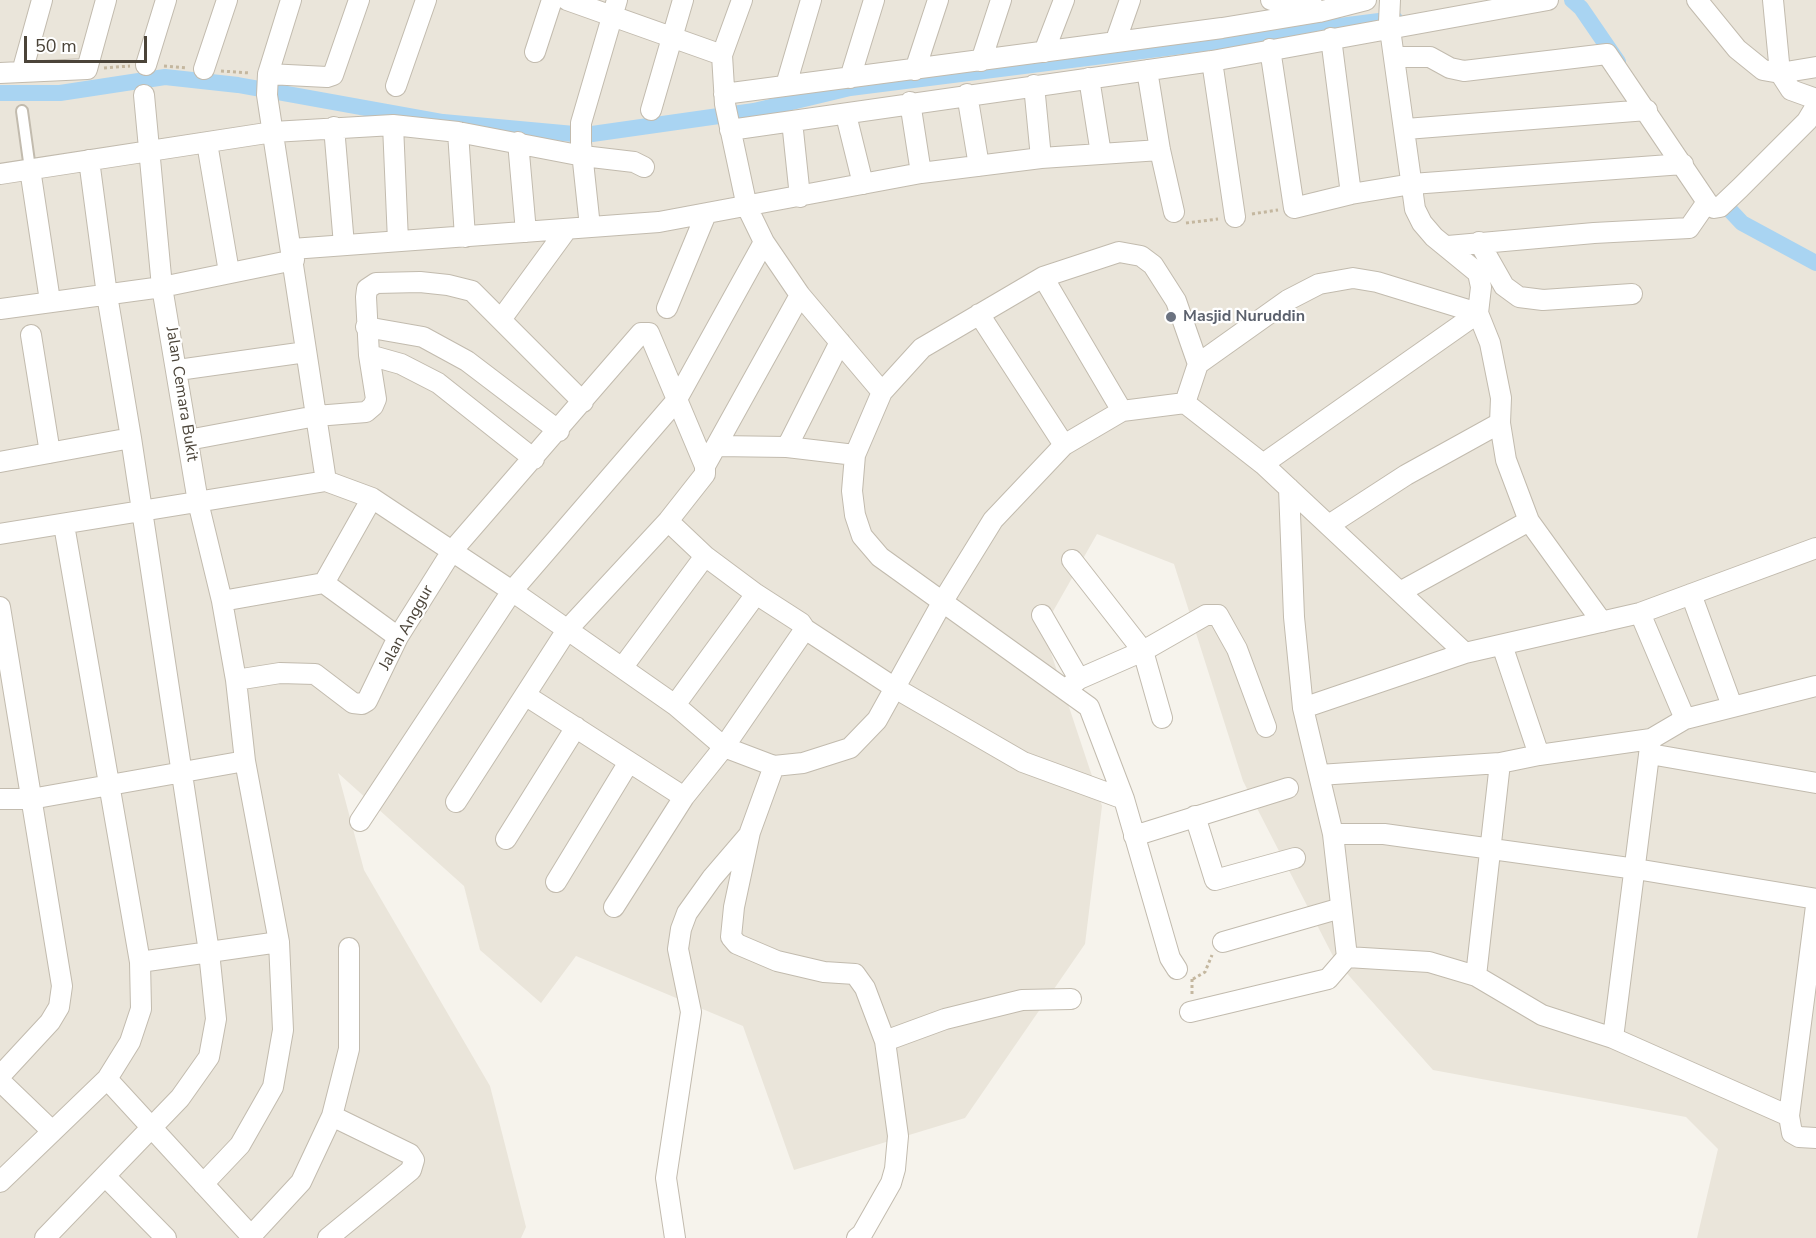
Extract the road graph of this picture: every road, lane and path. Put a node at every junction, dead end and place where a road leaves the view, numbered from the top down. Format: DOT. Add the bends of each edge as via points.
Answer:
graph roads {
  1 [pos="42,0"];
  2 [pos="106,0"];
  3 [pos="166,0"];
  4 [pos="227,0"];
  5 [pos="291,0"];
  6 [pos="359,0"];
  7 [pos="426,0"];
  8 [pos="552,0"];
  9 [pos="567,0"];
  10 [pos="683,0"];
  11 [pos="742,0"];
  12 [pos="811,0"];
  13 [pos="874,0"];
  14 [pos="938,0"];
  15 [pos="1001,0"];
  16 [pos="1064,0"];
  17 [pos="1130,0"];
  18 [pos="1271,0"];
  19 [pos="1548,0"];
  20 [pos="1697,0"];
  21 [pos="1773,0"];
  22 [pos="1318,2"];
  23 [pos="1359,2"];
  24 [pos="614,7"];
  25 [pos="1389,16"];
  26 [pos="672,35"];
  27 [pos="1331,38"];
  28 [pos="1116,40"];
  29 [pos="1270,49"];
  30 [pos="535,52"];
  31 [pos="1044,52"];
  32 [pos="722,55"];
  33 [pos="1395,57"];
  34 [pos="981,61"];
  35 [pos="1212,61"];
  36 [pos="146,65"];
  37 [pos="1816,67"];
  38 [pos="204,69"];
  39 [pos="915,70"];
  40 [pos="1147,70"];
  41 [pos="22,72"];
  42 [pos="0,73"];
  43 [pos="1780,73"];
  44 [pos="850,78"];
  45 [pos="1089,78"];
  46 [pos="268,84"];
  47 [pos="786,85"];
  48 [pos="1034,85"];
  49 [pos="396,86"];
  50 [pos="967,94"];
  51 [pos="144,95"];
  52 [pos="1816,99"];
  53 [pos="910,102"];
  54 [pos="1816,106"];
  55 [pos="651,110"];
  56 [pos="1647,110"];
  57 [pos="22,111"];
  58 [pos="727,113"];
  59 [pos="846,114"];
  60 [pos="792,121"];
  61 [pos="393,125"];
  62 [pos="334,127"];
  63 [pos="1406,129"];
  64 [pos="273,132"];
  65 [pos="458,132"];
  66 [pos="518,142"];
  67 [pos="207,143"];
  68 [pos="1160,150"];
  69 [pos="148,153"];
  70 [pos="1101,154"];
  71 [pos="583,156"];
  72 [pos="1041,158"];
  73 [pos="89,160"];
  74 [pos="1683,164"];
  75 [pos="979,166"];
  76 [pos="644,167"];
  77 [pos="30,169"];
  78 [pos="921,172"];
  79 [pos="0,174"];
  80 [pos="863,184"];
  81 [pos="1412,184"];
  82 [pos="1351,194"];
  83 [pos="800,197"];
  84 [pos="1707,202"];
  85 [pos="747,207"];
  86 [pos="1174,212"];
  87 [pos="706,214"];
  88 [pos="1235,216"];
  89 [pos="590,227"];
  90 [pos="567,229"];
  91 [pos="526,232"];
  92 [pos="465,237"];
  93 [pos="398,241"];
  94 [pos="764,242"];
  95 [pos="1479,242"];
  96 [pos="344,245"];
  97 [pos="1448,246"];
  98 [pos="293,255"];
  99 [pos="229,272"];
  100 [pos="1042,277"];
  101 [pos="162,287"];
  102 [pos="1632,294"];
  103 [pos="107,295"];
  104 [pos="800,295"];
  105 [pos="50,301"];
  106 [pos="668,308"];
  107 [pos="0,309"];
  108 [pos="1478,313"];
  109 [pos="979,314"];
  110 [pos="502,318"];
  111 [pos="366,327"];
  112 [pos="31,335"];
  113 [pos="840,342"];
  114 [pos="306,352"];
  115 [pos="369,355"];
  116 [pos="1198,364"];
  117 [pos="178,370"];
  118 [pos="882,392"];
  119 [pos="676,401"];
  120 [pos="583,402"];
  121 [pos="1185,403"];
  122 [pos="1122,411"];
  123 [pos="316,416"];
  124 [pos="1500,423"];
  125 [pos="558,431"];
  126 [pos="131,438"];
  127 [pos="188,440"];
  128 [pos="1064,445"];
  129 [pos="717,446"];
  130 [pos="787,447"];
  131 [pos="50,453"];
  132 [pos="855,455"];
  133 [pos="534,459"];
  134 [pos="0,462"];
  135 [pos="1263,464"];
  136 [pos="705,466"];
  137 [pos="326,481"];
  138 [pos="1289,488"];
  139 [pos="372,498"];
  140 [pos="198,502"];
  141 [pos="142,512"];
  142 [pos="668,521"];
  143 [pos="1529,521"];
  144 [pos="64,525"];
  145 [pos="1329,525"];
  146 [pos="0,534"];
  147 [pos="1815,551"];
  148 [pos="452,552"];
  149 [pos="705,556"];
  150 [pos="1072,560"];
  151 [pos="324,583"];
  152 [pos="512,591"];
  153 [pos="1400,592"];
  154 [pos="756,594"];
  155 [pos="1691,594"];
  156 [pos="222,601"];
  157 [pos="943,601"];
  158 [pos="0,607"];
  159 [pos="1640,613"];
  160 [pos="1042,615"];
  161 [pos="1602,622"];
  162 [pos="805,629"];
  163 [pos="567,630"];
  164 [pos="398,638"];
  165 [pos="1502,645"];
  166 [pos="1143,651"];
  167 [pos="1465,653"];
  168 [pos="621,668"];
  169 [pos="236,680"];
  170 [pos="1072,684"];
  171 [pos="1816,686"];
  172 [pos="895,688"];
  173 [pos="525,694"];
  174 [pos="675,705"];
  175 [pos="1732,706"];
  176 [pos="1303,708"];
  177 [pos="1162,718"];
  178 [pos="1685,719"];
  179 [pos="576,727"];
  180 [pos="1266,728"];
  181 [pos="724,747"];
  182 [pos="1651,747"];
  183 [pos="1539,755"];
  184 [pos="245,761"];
  185 [pos="629,762"];
  186 [pos="1500,764"];
  187 [pos="774,766"];
  188 [pos="182,772"];
  189 [pos="1319,775"];
  190 [pos="1816,783"];
  191 [pos="109,785"];
  192 [pos="1288,788"];
  193 [pos="684,797"];
  194 [pos="0,799"];
  195 [pos="32,799"];
  196 [pos="1124,799"];
  197 [pos="456,802"];
  198 [pos="1195,816"];
  199 [pos="360,821"];
  200 [pos="750,832"];
  201 [pos="1333,834"];
  202 [pos="1134,836"];
  203 [pos="506,839"];
  204 [pos="1488,849"];
  205 [pos="1295,858"];
  206 [pos="1636,869"];
  207 [pos="556,882"];
  208 [pos="1816,899"];
  209 [pos="1816,906"];
  210 [pos="614,907"];
  211 [pos="1341,908"];
  212 [pos="279,942"];
  213 [pos="1223,942"];
  214 [pos="349,948"];
  215 [pos="208,952"];
  216 [pos="1347,957"];
  217 [pos="140,962"];
  218 [pos="1177,969"];
  219 [pos="1476,976"];
  220 [pos="1071,999"];
  221 [pos="1190,1012"];
  222 [pos="1613,1038"];
  223 [pos="885,1041"];
  224 [pos="107,1078"];
  225 [pos="0,1079"];
  226 [pos="332,1116"];
  227 [pos="1789,1116"];
  228 [pos="152,1128"];
  229 [pos="52,1131"];
  230 [pos="1816,1138"];
  231 [pos="105,1176"];
  232 [pos="0,1182"];
  233 [pos="203,1184"];
  234 [pos="54,1235"];
  235 [pos="157,1235"];
  236 [pos="252,1237"];
  237 [pos="328,1238"];
  238 [pos="675,1238"];
  239 [pos="857,1238"];
  1 -- 41 [label="street"];
  2 -- 41 [label="street" via="87,69"];
  3 -- 36 [label="street"];
  4 -- 38 [label="street"];
  5 -- 46 [label="street"];
  6 -- 46 [label="street" via="333,75"];
  7 -- 49 [label="street"];
  8 -- 30 [label="street"];
  9 -- 24 [label="street"];
  10 -- 26 [label="street"];
  11 -- 32 [label="street"];
  12 -- 47 [label="street"];
  13 -- 44 [label="street"];
  14 -- 39 [label="street"];
  15 -- 34 [label="street"];
  16 -- 31 [label="street"];
  17 -- 28 [label="street"];
  18 -- 22 [label="street" via="1298,5"];
  19 -- 25 [label="street"];
  20 -- 43 [label="street" via="1743,55 1763,70"];
  21 -- 43 [label="street"];
  22 -- 23 [label="street"];
  23 -- 28 [label="street" via="1222,28"];
  24 -- 26 [label="street"];
  24 -- 71 [label="street" via="581,123"];
  25 -- 27 [label="street"];
  25 -- 33 [label="street"];
  26 -- 32 [label="street"];
  26 -- 55 [label="street"];
  27 -- 29 [label="street"];
  27 -- 82 [label="street"];
  28 -- 31 [label="street"];
  29 -- 35 [label="street"];
  29 -- 82 [label="street" via="1294,208"];
  31 -- 34 [label="street"];
  32 -- 58 [label="street"];
  33 -- 56 [label="street" via="1430,57 1450,69 1464,71 1603,53"];
  33 -- 63 [label="street"];
  34 -- 39 [label="street"];
  35 -- 40 [label="street"];
  35 -- 88 [label="street"];
  37 -- 43 [label="street"];
  38 -- 46 [label="path"];
  39 -- 44 [label="street"];
  40 -- 45 [label="street"];
  40 -- 68 [label="street"];
  41 -- 42 [label="street"];
  43 -- 52 [label="street" via="1791,90"];
  44 -- 47 [label="street"];
  45 -- 48 [label="street"];
  45 -- 70 [label="street"];
  46 -- 64 [label="street"];
  47 -- 58 [label="street"];
  48 -- 50 [label="street"];
  48 -- 72 [label="street"];
  50 -- 53 [label="street"];
  50 -- 75 [label="street"];
  51 -- 69 [label="street, Jalan Cemara Bukit"];
  53 -- 59 [label="street"];
  53 -- 78 [label="street"];
  54 -- 84 [label="street" via="1807,121 1720,207"];
  56 -- 63 [label="street"];
  56 -- 74 [label="street"];
  57 -- 77 [label="lane"];
  58 -- 60 [label="street"];
  58 -- 85 [label="street"];
  59 -- 60 [label="street"];
  59 -- 80 [label="street"];
  60 -- 83 [label="street"];
  61 -- 62 [label="street"];
  61 -- 65 [label="street"];
  61 -- 93 [label="street"];
  62 -- 64 [label="street"];
  62 -- 96 [label="street"];
  63 -- 81 [label="street"];
  64 -- 67 [label="street"];
  64 -- 98 [label="street"];
  65 -- 66 [label="street"];
  65 -- 92 [label="street"];
  66 -- 71 [label="street"];
  66 -- 91 [label="street"];
  67 -- 69 [label="street"];
  67 -- 99 [label="street"];
  68 -- 70 [label="street"];
  68 -- 86 [label="street"];
  69 -- 73 [label="street"];
  69 -- 101 [label="street, Jalan Cemara Bukit"];
  70 -- 72 [label="street"];
  71 -- 76 [label="street" via="634,162"];
  71 -- 89 [label="street"];
  72 -- 75 [label="street"];
  73 -- 77 [label="street"];
  73 -- 103 [label="street"];
  74 -- 81 [label="street"];
  74 -- 84 [label="street"];
  75 -- 78 [label="street"];
  77 -- 79 [label="street"];
  77 -- 105 [label="street"];
  78 -- 80 [label="street"];
  80 -- 83 [label="street"];
  81 -- 82 [label="street"];
  81 -- 97 [label="street" via="1413,203 1422,223"];
  83 -- 85 [label="street"];
  84 -- 95 [label="street" via="1689,228"];
  85 -- 87 [label="street"];
  85 -- 94 [label="street"];
  87 -- 89 [label="street"];
  87 -- 106 [label="street"];
  89 -- 90 [label="street"];
  90 -- 91 [label="street"];
  90 -- 110 [label="street"];
  91 -- 92 [label="street"];
  92 -- 93 [label="street"];
  93 -- 96 [label="street"];
  94 -- 104 [label="street"];
  94 -- 119 [label="street"];
  95 -- 97 [label="street"];
  95 -- 102 [label="street" via="1504,286 1520,297 1544,300"];
  96 -- 98 [label="street"];
  97 -- 108 [label="street" via="1478,273"];
  98 -- 99 [label="street"];
  98 -- 114 [label="street"];
  99 -- 101 [label="street"];
  100 -- 109 [label="street"];
  100 -- 116 [label="street" via="1119,252 1142,255 1176,301"];
  100 -- 122 [label="street"];
  101 -- 103 [label="street"];
  101 -- 117 [label="street, Jalan Cemara Bukit"];
  103 -- 105 [label="street"];
  103 -- 126 [label="street"];
  104 -- 113 [label="street"];
  104 -- 129 [label="street"];
  105 -- 107 [label="street"];
  108 -- 116 [label="street" via="1377,282 1353,278 1332,281 1288,300"];
  108 -- 124 [label="street" via="1490,343 1501,398"];
  108 -- 135 [label="street"];
  109 -- 118 [label="street" via="922,348"];
  109 -- 128 [label="street"];
  110 -- 111 [label="street" via="472,291 420,282 376,283 367,289"];
  110 -- 120 [label="street"];
  111 -- 115 [label="street"];
  111 -- 125 [label="street" via="423,337 467,361"];
  112 -- 131 [label="street"];
  113 -- 118 [label="street"];
  113 -- 130 [label="street"];
  114 -- 117 [label="street"];
  114 -- 123 [label="street"];
  115 -- 123 [label="street" via="376,399 373,406 366,411"];
  115 -- 133 [label="street" via="401,364 438,383"];
  116 -- 121 [label="street"];
  117 -- 127 [label="street, Jalan Cemara Bukit"];
  118 -- 132 [label="street"];
  119 -- 120 [label="street, Jalan Anggur" via="650,334 645,332"];
  119 -- 136 [label="street"];
  119 -- 152 [label="street"];
  120 -- 125 [label="street, Jalan Anggur"];
  121 -- 122 [label="street"];
  121 -- 135 [label="street"];
  122 -- 128 [label="street"];
  123 -- 127 [label="street"];
  123 -- 137 [label="street"];
  124 -- 143 [label="street" via="1506,460"];
  124 -- 145 [label="street" via="1406,475"];
  125 -- 133 [label="street, Jalan Anggur"];
  126 -- 131 [label="street"];
  126 -- 141 [label="street"];
  127 -- 140 [label="street, Jalan Cemara Bukit"];
  128 -- 157 [label="street" via="993,520"];
  129 -- 130 [label="street"];
  129 -- 136 [label="street"];
  130 -- 132 [label="street"];
  131 -- 134 [label="street"];
  132 -- 157 [label="street" via="852,491 862,536 880,557"];
  133 -- 148 [label="street, Jalan Anggur"];
  135 -- 138 [label="street"];
  136 -- 142 [label="street" via="704,477"];
  137 -- 139 [label="street"];
  137 -- 140 [label="street"];
  138 -- 145 [label="street"];
  138 -- 176 [label="street" via="1294,617"];
  139 -- 148 [label="street"];
  139 -- 151 [label="street"];
  140 -- 141 [label="street"];
  140 -- 156 [label="street, Jalan Cemara Bukit"];
  141 -- 144 [label="street"];
  141 -- 188 [label="street"];
  142 -- 149 [label="street"];
  142 -- 163 [label="street"];
  143 -- 153 [label="street"];
  143 -- 161 [label="street"];
  144 -- 146 [label="street"];
  144 -- 191 [label="street"];
  145 -- 153 [label="street"];
  147 -- 155 [label="street"];
  148 -- 152 [label="street"];
  148 -- 164 [label="street, Jalan Anggur"];
  149 -- 154 [label="street"];
  149 -- 168 [label="street"];
  150 -- 166 [label="street"];
  151 -- 156 [label="street"];
  151 -- 164 [label="street"];
  152 -- 163 [label="street"];
  152 -- 199 [label="street"];
  153 -- 167 [label="street"];
  154 -- 162 [label="street"];
  154 -- 174 [label="street"];
  155 -- 159 [label="street"];
  155 -- 175 [label="street"];
  156 -- 169 [label="street, Jalan Cemara Bukit"];
  157 -- 170 [label="street"];
  157 -- 172 [label="street"];
  158 -- 195 [label="street"];
  159 -- 161 [label="street"];
  159 -- 178 [label="street"];
  160 -- 170 [label="street"];
  161 -- 165 [label="street"];
  162 -- 172 [label="street"];
  162 -- 181 [label="street"];
  163 -- 168 [label="street"];
  163 -- 173 [label="street"];
  164 -- 169 [label="street, Jalan Anggur" via="371,696 362,704 349,700 315,674 280,673"];
  165 -- 167 [label="street"];
  165 -- 183 [label="street"];
  166 -- 170 [label="street"];
  166 -- 177 [label="street"];
  166 -- 180 [label="street" via="1206,615 1218,615 1238,649"];
  167 -- 176 [label="street"];
  168 -- 174 [label="street"];
  169 -- 184 [label="street, Jalan Cemara Bukit"];
  170 -- 196 [label="street" via="1089,707"];
  171 -- 175 [label="street"];
  172 -- 187 [label="street" via="878,720 850,748 803,763"];
  172 -- 196 [label="street" via="1023,762"];
  173 -- 179 [label="street"];
  173 -- 197 [label="street"];
  174 -- 181 [label="street"];
  175 -- 178 [label="street"];
  176 -- 189 [label="street"];
  178 -- 182 [label="street"];
  179 -- 185 [label="street"];
  179 -- 203 [label="street"];
  181 -- 187 [label="street"];
  181 -- 193 [label="street"];
  182 -- 183 [label="street"];
  182 -- 190 [label="street"];
  182 -- 206 [label="street"];
  183 -- 186 [label="street"];
  184 -- 188 [label="street"];
  184 -- 212 [label="street, Jalan Cemara Bukit"];
  185 -- 193 [label="street"];
  185 -- 207 [label="street"];
  186 -- 189 [label="street"];
  186 -- 204 [label="street"];
  187 -- 200 [label="street"];
  188 -- 191 [label="street"];
  188 -- 215 [label="street"];
  189 -- 201 [label="street"];
  191 -- 195 [label="street"];
  191 -- 217 [label="street"];
  192 -- 198 [label="street"];
  193 -- 210 [label="street"];
  194 -- 195 [label="street"];
  195 -- 225 [label="street" via="62,996 50,1022"];
  196 -- 202 [label="street"];
  198 -- 202 [label="street"];
  198 -- 205 [label="street" via="1215,880"];
  200 -- 223 [label="street" via="734,907 733,940 777,961 824,972 855,974 865,988"];
  200 -- 238 [label="street" via="687,913 681,929 678,949 691,1012 666,1178"];
  201 -- 204 [label="street" via="1384,834"];
  201 -- 211 [label="street"];
  202 -- 218 [label="street" via="1170,958"];
  204 -- 206 [label="street"];
  204 -- 219 [label="street"];
  206 -- 208 [label="street"];
  206 -- 222 [label="street"];
  209 -- 227 [label="street"];
  211 -- 213 [label="street"];
  211 -- 216 [label="street"];
  212 -- 215 [label="street"];
  212 -- 233 [label="street, Jalan Cemara Bukit" via="283,1030 273,1087 240,1145"];
  213 -- 218 [label="path" via="1205,972 1192,979"];
  214 -- 226 [label="street" via="349,1049"];
  215 -- 217 [label="street"];
  215 -- 228 [label="street" via="216,1019 209,1057 180,1098"];
  216 -- 219 [label="street" via="1429,962"];
  216 -- 221 [label="street" via="1328,979"];
  217 -- 224 [label="street" via="141,1008 130,1042"];
  219 -- 222 [label="street" via="1542,1015"];
  220 -- 223 [label="street" via="1022,1000 945,1018"];
  222 -- 227 [label="street"];
  223 -- 239 [label="street" via="898,1136 895,1169 883,1200"];
  224 -- 228 [label="street"];
  224 -- 229 [label="street"];
  225 -- 229 [label="street"];
  226 -- 236 [label="street" via="301,1182"];
  226 -- 237 [label="street" via="410,1154 414,1160 411,1170"];
  227 -- 230 [label="street" via="1792,1133"];
  228 -- 231 [label="street"];
  228 -- 233 [label="street"];
  229 -- 232 [label="street"];
  231 -- 234 [label="street"];
  231 -- 235 [label="street"];
  233 -- 236 [label="street"];
}
